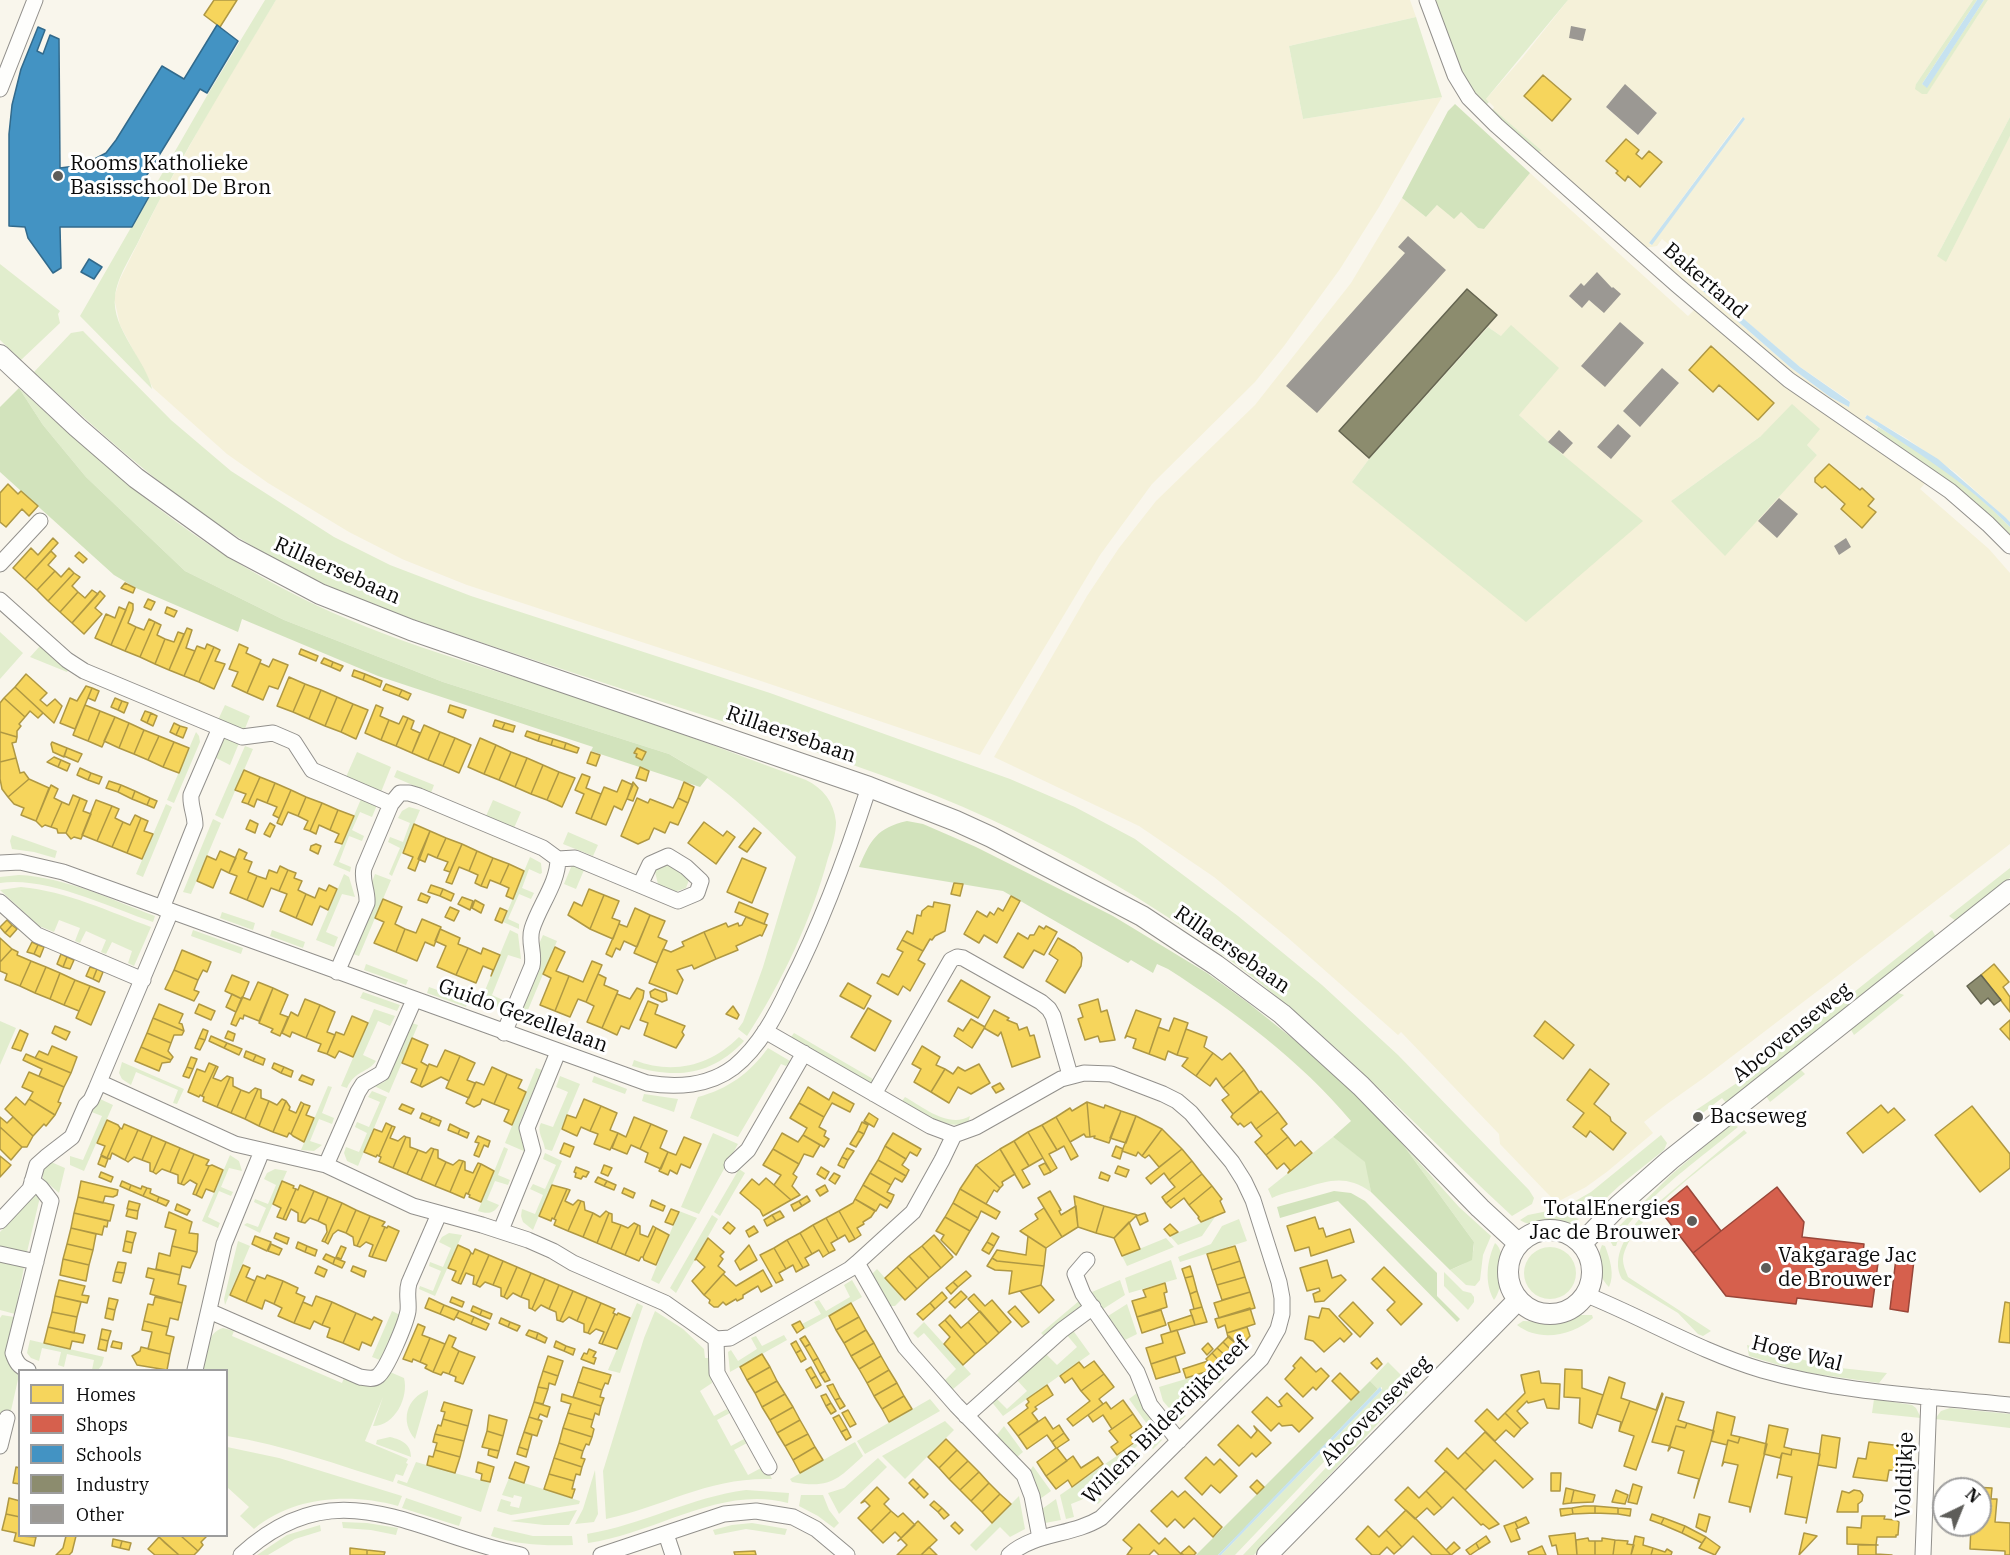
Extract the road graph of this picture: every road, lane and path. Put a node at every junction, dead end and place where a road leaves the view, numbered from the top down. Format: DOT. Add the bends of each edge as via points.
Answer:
graph roads {
  1 [pos="35,0"];
  2 [pos="1427,0"];
  3 [pos="0,89"];
  4 [pos="0,355"];
  5 [pos="40,521"];
  6 [pos="2010,546"];
  7 [pos="0,564"];
  8 [pos="0,600"];
  9 [pos="220,728"];
  10 [pos="870,787"];
  11 [pos="391,804"];
  12 [pos="558,859"];
  13 [pos="0,863"];
  14 [pos="640,885"];
  15 [pos="2010,890"];
  16 [pos="0,902"];
  17 [pos="167,909"];
  18 [pos="337,972"];
  19 [pos="143,980"];
  20 [pos="414,1000"];
  21 [pos="765,1031"];
  22 [pos="504,1033"];
  23 [pos="558,1052"];
  24 [pos="804,1053"];
  25 [pos="1070,1076"];
  26 [pos="99,1082"];
  27 [pos="874,1094"];
  28 [pos="954,1135"];
  29 [pos="262,1151"];
  30 [pos="327,1165"];
  31 [pos="732,1165"];
  32 [pos="32,1181"];
  33 [pos="439,1214"];
  34 [pos="0,1221"];
  35 [pos="501,1230"];
  36 [pos="1518,1243"];
  37 [pos="1582,1243"];
  38 [pos="0,1254"];
  39 [pos="1087,1260"];
  40 [pos="36,1262"];
  41 [pos="857,1263"];
  42 [pos="1587,1295"];
  43 [pos="1518,1300"];
  44 [pos="1093,1307"];
  45 [pos="209,1311"];
  46 [pos="716,1339"];
  47 [pos="24,1369"];
  48 [pos="195,1369"];
  49 [pos="1929,1397"];
  50 [pos="2010,1405"];
  51 [pos="966,1416"];
  52 [pos="7,1418"];
  53 [pos="1179,1441"];
  54 [pos="0,1446"];
  55 [pos="769,1467"];
  56 [pos="666,1534"];
  57 [pos="1040,1538"];
  58 [pos="241,1555"];
  59 [pos="521,1555"];
  60 [pos="601,1555"];
  61 [pos="673,1555"];
  62 [pos="847,1555"];
  63 [pos="1009,1555"];
  64 [pos="1267,1555"];
  65 [pos="1923,1555"];
  1 -- 3 [label="street"];
  2 -- 6 [label="street, Bakertand" via="1458,81 1496,125 1789,380 1950,491"];
  4 -- 10 [label="street, Rillaersebaan" via="145,485 233,548 320,594 411,630"];
  5 -- 7 [label="street"];
  8 -- 9 [label="street" via="84,671"];
  9 -- 11 [label="street" via="242,737 273,733 294,742 312,770"];
  9 -- 17 [label="street" via="191,795 195,825"];
  10 -- 21 [label="street, Guido Gezellelaan" via="824,915"];
  10 -- 36 [label="street, Rillaersebaan" via="991,837 1142,916 1216,965 1282,1014 1361,1086"];
  11 -- 12 [label="street" via="400,793 409,793 543,848"];
  11 -- 18 [label="street" via="364,868 367,903"];
  12 -- 14 [label="street" via="575,858"];
  12 -- 22 [label="street" via="532,929 532,966"];
  13 -- 17 [label="street, Guido Gezellelaan" via="20,862 63,872"];
  15 -- 37 [label="street, Abcovenseweg" via="1670,1161"];
  16 -- 19 [label="street" via="37,935"];
  17 -- 18 [label="street, Guido Gezellelaan"];
  17 -- 19 [label="street"];
  18 -- 20 [label="street, Guido Gezellelaan"];
  19 -- 26 [label="street"];
  20 -- 22 [label="street, Guido Gezellelaan"];
  20 -- 30 [label="street" via="382,1073 363,1084 358,1092"];
  21 -- 23 [label="street, Guido Gezellelaan" via="750,1053 732,1069 692,1084 647,1083"];
  21 -- 24 [label="street"];
  22 -- 23 [label="street, Guido Gezellelaan"];
  23 -- 35 [label="street" via="529,1119 527,1134 533,1151"];
  24 -- 27 [label="street"];
  24 -- 31 [label="street" via="748,1150"];
  25 -- 27 [label="street" via="1049,1009 957,957 951,960"];
  25 -- 28 [label="street, Willem Bilderdijkdreef"];
  25 -- 53 [label="street, Willem Bilderdijkdreef" via="1084,1072 1111,1074 1163,1094 1191,1113 1244,1181 1279,1282 1282,1314 1266,1351"];
  26 -- 29 [label="street" via="226,1140"];
  26 -- 32 [label="street" via="72,1137 37,1166"];
  27 -- 28 [label="street"];
  28 -- 41 [label="street" via="913,1212"];
  29 -- 30 [label="street"];
  29 -- 45 [label="street" via="226,1238"];
  30 -- 33 [label="street" via="387,1195"];
  32 -- 34 [label="street" via="30,1189"];
  32 -- 40 [label="street" via="51,1201"];
  33 -- 35 [label="street"];
  33 -- 45 [label="street" via="406,1292 407,1318 378,1376 360,1377"];
  35 -- 46 [label="street" via="665,1303"];
  36 -- 37 [label="street" via="1530,1234 1557,1230"];
  36 -- 43 [label="street" via="1507,1272"];
  37 -- 42 [label="street" via="1593,1268"];
  38 -- 40 [label="street"];
  39 -- 44 [label="street" via="1075,1274"];
  40 -- 47 [label="street" via="14,1353 16,1362"];
  41 -- 46 [label="street" via="730,1338"];
  41 -- 51 [label="street" via="905,1347"];
  42 -- 43 [label="street" via="1562,1313 1546,1315"];
  42 -- 49 [label="street, Hoge Wal" via="1762,1370 1839,1387"];
  43 -- 64 [label="street, Abcovenseweg"];
  44 -- 51 [label="street"];
  44 -- 53 [label="street" via="1131,1362 1150,1405"];
  45 -- 48 [label="street"];
  46 -- 55 [label="street" via="717,1373"];
  49 -- 50 [label="street, Hoge Wal"];
  49 -- 65 [label="street, Voldijkje"];
  51 -- 57 [label="street" via="1024,1475"];
  52 -- 54 [label="street"];
  53 -- 57 [label="street, Willem Bilderdijkdreef" via="1101,1518 1077,1530"];
  56 -- 60 [label="street"];
  56 -- 61 [label="street"];
  56 -- 62 [label="street" via="724,1514 756,1510 794,1517 816,1529"];
  57 -- 63 [label="street, Willem Bilderdijkdreef"];
  58 -- 59 [label="street" via="273,1530 292,1521 354,1510 400,1518"];
}
